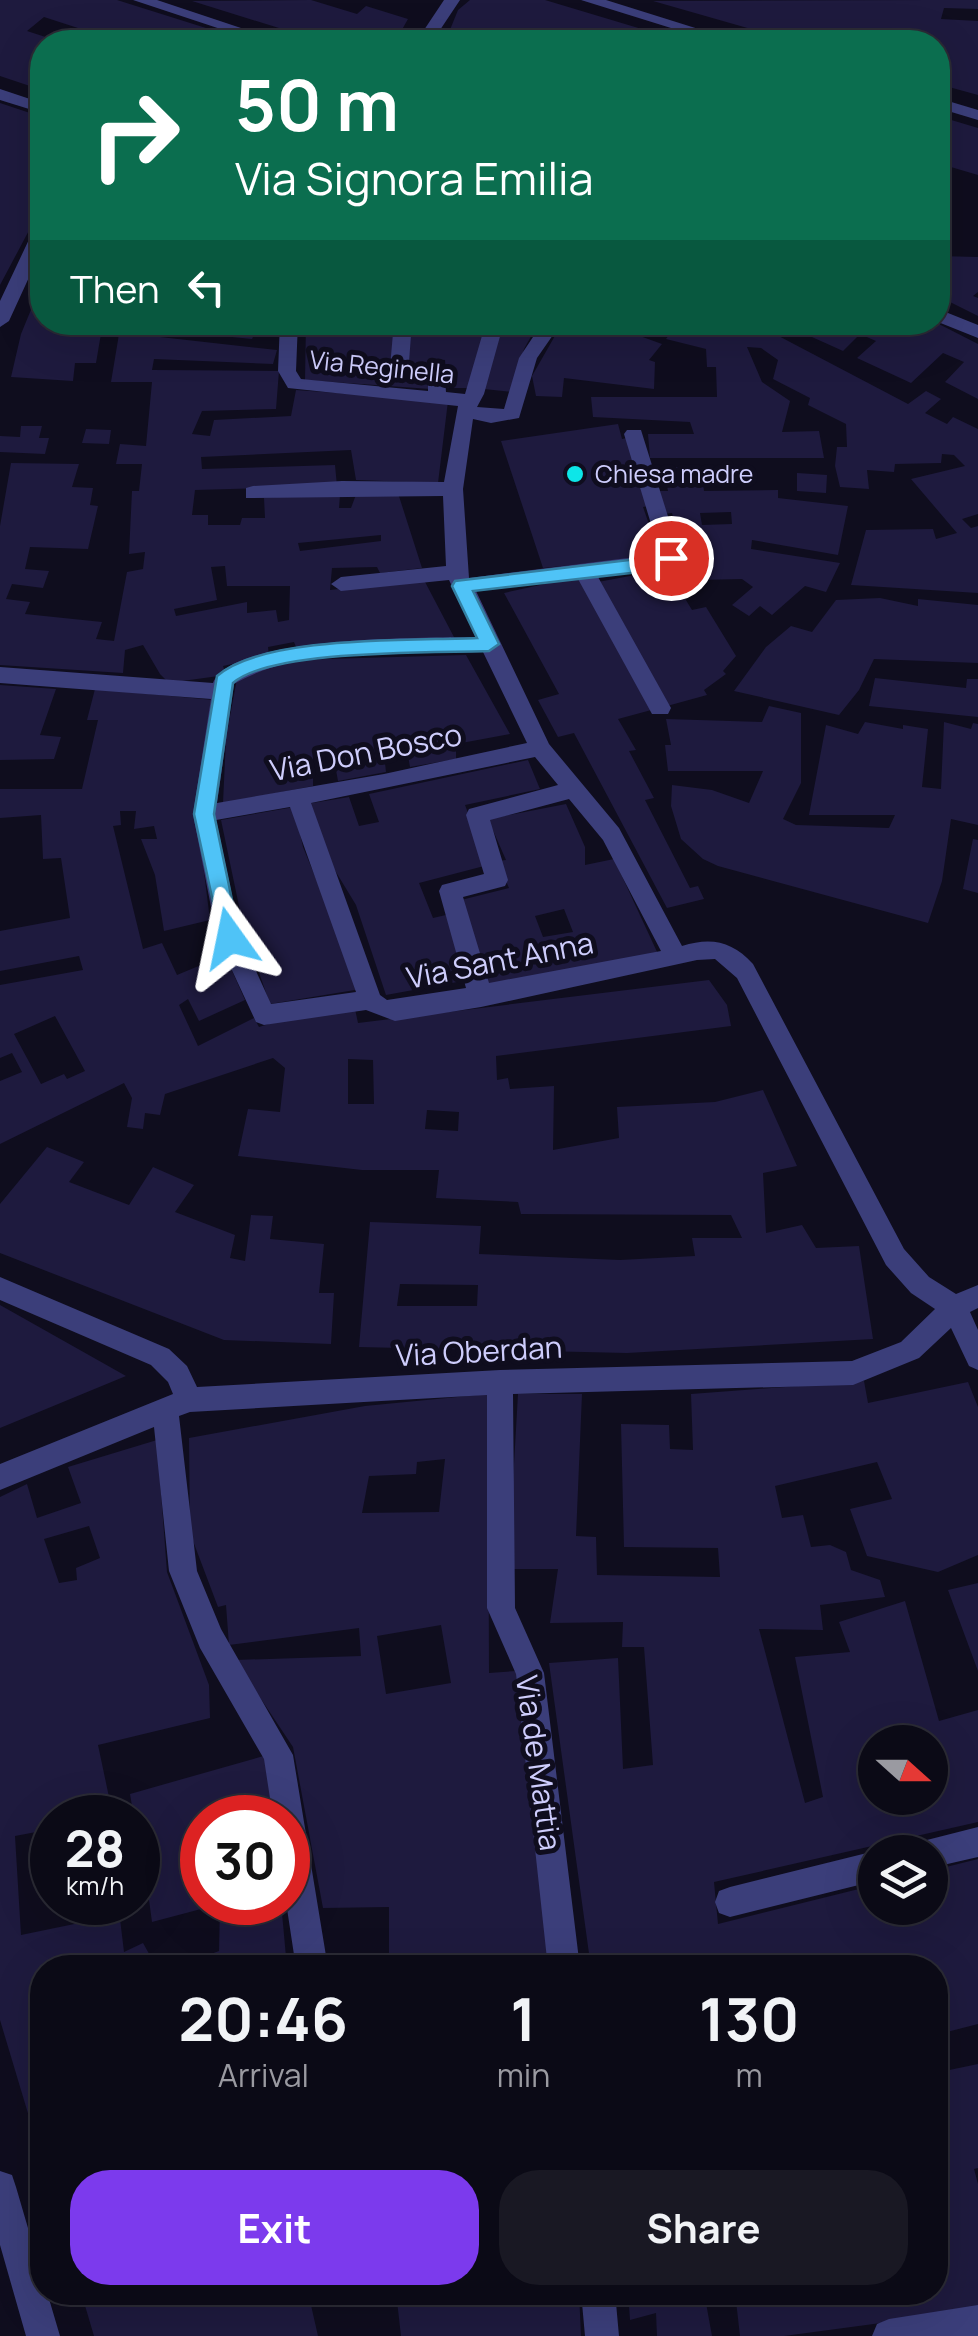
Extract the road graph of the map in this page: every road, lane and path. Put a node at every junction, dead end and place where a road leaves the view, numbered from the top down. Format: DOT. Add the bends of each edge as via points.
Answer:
graph roads {
  1 [pos="141,0"];
  2 [pos="452,0"];
  3 [pos="589,0"];
  4 [pos="237,30"];
  5 [pos="432,30"];
  6 [pos="691,30"];
  7 [pos="0,94"];
  8 [pos="30,104"];
  9 [pos="950,107"];
  10 [pos="978,115"];
  11 [pos="30,255"];
  12 [pos="2,311"];
  13 [pos="950,320"];
  14 [pos="978,332"];
  15 [pos="289,335"];
  16 [pos="403,335"];
  17 [pos="491,335"];
  18 [pos="545,335"];
  19 [pos="437,398"];
  20 [pos="468,406"];
  21 [pos="634,434"];
  22 [pos="453,489"];
  23 [pos="253,493"];
  24 [pos="584,570"];
  25 [pos="458,579"];
  26 [pos="342,584"];
  27 [pos="489,644"];
  28 [pos="0,675"];
  29 [pos="224,686"];
  30 [pos="660,708"];
  31 [pos="540,748"];
  32 [pos="572,790"];
  33 [pos="298,797"];
  34 [pos="204,814"];
  35 [pos="676,957"];
  36 [pos="481,997"];
  37 [pos="370,1000"];
  38 [pos="0,1288"];
  39 [pos="966,1302"];
  40 [pos="978,1358"];
  41 [pos="500,1382"];
  42 [pos="177,1405"];
  43 [pos="0,1477"];
  44 [pos="978,1842"];
  45 [pos="948,1849"];
  46 [pos="858,1870"];
  47 [pos="730,1902"];
  48 [pos="310,1955"];
  49 [pos="563,1955"];
  50 [pos="0,2187"];
  51 [pos="30,2289"];
  52 [pos="35,2305"];
  53 [pos="599,2305"];
  54 [pos="978,2322"];
  55 [pos="44,2336"];
  56 [pos="602,2336"];
  57 [pos="889,2336"];
  1 -- 4 [label="street"];
  2 -- 5 [label="street"];
  3 -- 6 [label="street"];
  7 -- 8 [label="street"];
  9 -- 10 [label="street"];
  11 -- 12 [label="street"];
  13 -- 14 [label="street"];
  15 -- 19 [label="street, Via Reginella" via="290,380"];
  16 -- 19 [label="street" via="399,366 437,371"];
  17 -- 20 [label="street"];
  18 -- 20 [label="street, Via Reginella" via="528,358 512,414 492,417"];
  19 -- 20 [label="street, Via Reginella"];
  20 -- 22 [label="street"];
  21 -- 24 [label="street" via="671,558"];
  22 -- 23 [label="street"];
  22 -- 25 [label="street"];
  24 -- 25 [label="street"];
  24 -- 30 [label="street"];
  25 -- 26 [label="street"];
  25 -- 27 [label="street"];
  27 -- 29 [label="street" via="293,654 236,670"];
  27 -- 31 [label="street"];
  28 -- 29 [label="street"];
  29 -- 34 [label="street, Via Sant Anna"];
  31 -- 32 [label="street"];
  31 -- 33 [label="street, Via Don Bosco"];
  32 -- 35 [label="street" via="612,834"];
  32 -- 36 [label="street" via="477,815 497,880 450,891"];
  33 -- 34 [label="street, Via Don Bosco"];
  33 -- 37 [label="street" via="311,844 360,954"];
  34 -- 37 [label="street, Via Sant Anna" via="230,938 264,1015"];
  35 -- 36 [label="street, Via Sant Anna"];
  35 -- 39 [label="street, Via Sant Anna" via="714,947 730,953 896,1257 920,1284"];
  36 -- 37 [label="street, Via Sant Anna" via="395,1011"];
  38 -- 42 [label="street" via="160,1357 178,1374"];
  39 -- 40 [label="street"];
  39 -- 41 [label="street, Via Oberdan" via="910,1350 853,1373"];
  41 -- 42 [label="street, Via Oberdan"];
  41 -- 49 [label="street, Via de Mattia" via="501,1608 530,1673"];
  42 -- 43 [label="street, Via Oberdan"];
  42 -- 48 [label="street" via="183,1572 210,1638 278,1755"];
  44 -- 45 [label="street"];
  46 -- 47 [label="street"];
  50 -- 51 [label="street"];
  52 -- 55 [label="street"];
  53 -- 56 [label="street"];
  54 -- 57 [label="street"];
}
